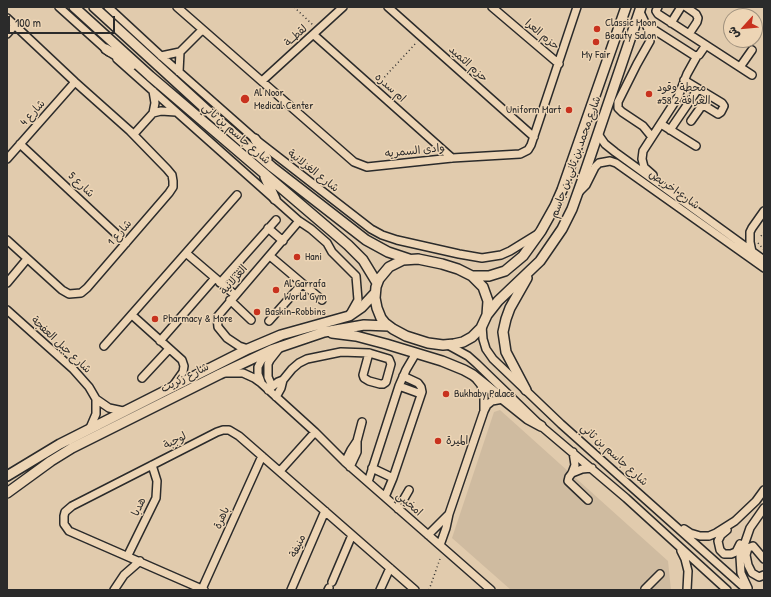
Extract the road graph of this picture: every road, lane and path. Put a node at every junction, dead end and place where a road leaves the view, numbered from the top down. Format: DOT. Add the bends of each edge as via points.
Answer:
graph roads {
  1 [pos="59,7"];
  2 [pos="74,7"];
  3 [pos="94,7"];
  4 [pos="108,7"];
  5 [pos="177,7"];
  6 [pos="294,7"];
  7 [pos="343,7"];
  8 [pos="388,7"];
  9 [pos="492,7"];
  10 [pos="577,7"];
  11 [pos="626,7"];
  12 [pos="681,7"];
  13 [pos="686,7"];
  14 [pos="640,9"];
  15 [pos="658,11"];
  16 [pos="7,18"];
  17 [pos="671,22"];
  18 [pos="15,25"];
  19 [pos="648,26"];
  20 [pos="202,30"];
  21 [pos="316,33"];
  22 [pos="7,34"];
  23 [pos="689,34"];
  24 [pos="422,37"];
  25 [pos="706,45"];
  26 [pos="106,49"];
  27 [pos="752,50"];
  28 [pos="180,52"];
  29 [pos="161,56"];
  30 [pos="697,56"];
  31 [pos="559,64"];
  32 [pos="740,68"];
  33 [pos="179,72"];
  34 [pos="752,75"];
  35 [pos="150,76"];
  36 [pos="684,80"];
  37 [pos="262,81"];
  38 [pos="75,82"];
  39 [pos="373,88"];
  40 [pos="698,89"];
  41 [pos="153,91"];
  42 [pos="177,112"];
  43 [pos="153,113"];
  44 [pos="691,122"];
  45 [pos="661,124"];
  46 [pos="670,130"];
  47 [pos="134,134"];
  48 [pos="598,134"];
  49 [pos="534,137"];
  50 [pos="652,138"];
  51 [pos="255,139"];
  52 [pos="20,144"];
  53 [pos="696,146"];
  54 [pos="452,158"];
  55 [pos="7,159"];
  56 [pos="272,167"];
  57 [pos="264,174"];
  58 [pos="663,187"];
  59 [pos="578,193"];
  60 [pos="237,195"];
  61 [pos="275,199"];
  62 [pos="764,211"];
  63 [pos="276,220"];
  64 [pos="300,221"];
  65 [pos="268,228"];
  66 [pos="541,231"];
  67 [pos="764,232"];
  68 [pos="764,238"];
  69 [pos="7,240"];
  70 [pos="757,240"];
  71 [pos="283,241"];
  72 [pos="126,243"];
  73 [pos="764,250"];
  74 [pos="752,252"];
  75 [pos="186,253"];
  76 [pos="270,256"];
  77 [pos="27,259"];
  78 [pos="410,259"];
  79 [pos="764,260"];
  80 [pos="764,268"];
  81 [pos="533,269"];
  82 [pos="472,276"];
  83 [pos="218,280"];
  84 [pos="7,283"];
  85 [pos="377,283"];
  86 [pos="302,284"];
  87 [pos="375,293"];
  88 [pos="232,298"];
  89 [pos="322,300"];
  90 [pos="7,310"];
  91 [pos="132,315"];
  92 [pos="487,315"];
  93 [pos="349,316"];
  94 [pos="251,320"];
  95 [pos="269,321"];
  96 [pos="389,326"];
  97 [pos="482,326"];
  98 [pos="324,332"];
  99 [pos="160,341"];
  100 [pos="448,345"];
  101 [pos="104,346"];
  102 [pos="281,346"];
  103 [pos="169,349"];
  104 [pos="248,349"];
  105 [pos="271,350"];
  106 [pos="369,353"];
  107 [pos="416,353"];
  108 [pos="220,374"];
  109 [pos="473,375"];
  110 [pos="403,376"];
  111 [pos="142,378"];
  112 [pos="283,380"];
  113 [pos="261,383"];
  114 [pos="173,386"];
  115 [pos="399,386"];
  116 [pos="270,388"];
  117 [pos="526,390"];
  118 [pos="421,394"];
  119 [pos="276,397"];
  120 [pos="96,399"];
  121 [pos="503,399"];
  122 [pos="123,411"];
  123 [pos="484,411"];
  124 [pos="362,422"];
  125 [pos="541,426"];
  126 [pos="90,428"];
  127 [pos="315,432"];
  128 [pos="573,452"];
  129 [pos="262,456"];
  130 [pos="348,464"];
  131 [pos="152,465"];
  132 [pos="372,468"];
  133 [pos="592,468"];
  134 [pos="280,471"];
  135 [pos="572,473"];
  136 [pos="7,476"];
  137 [pos="393,478"];
  138 [pos="368,482"];
  139 [pos="409,490"];
  140 [pos="764,490"];
  141 [pos="7,493"];
  142 [pos="385,497"];
  143 [pos="588,500"];
  144 [pos="764,508"];
  145 [pos="398,509"];
  146 [pos="325,511"];
  147 [pos="449,514"];
  148 [pos="666,518"];
  149 [pos="735,521"];
  150 [pos="747,534"];
  151 [pos="352,535"];
  152 [pos="428,535"];
  153 [pos="675,543"];
  154 [pos="442,547"];
  155 [pos="128,555"];
  156 [pos="764,559"];
  157 [pos="140,561"];
  158 [pos="390,568"];
  159 [pos="660,574"];
  160 [pos="764,576"];
  161 [pos="330,586"];
  162 [pos="203,589"];
  163 [pos="114,590"];
  164 [pos="291,590"];
  165 [pos="380,590"];
  166 [pos="415,590"];
  167 [pos="430,590"];
  168 [pos="491,590"];
  169 [pos="645,590"];
  170 [pos="687,590"];
  171 [pos="727,590"];
  172 [pos="748,590"];
  1 -- 26 [label="street"];
  2 -- 35 [label="main road, شارع جاسم بن ثاني"];
  3 -- 56 [label="main road, شارع جاسم بن ثاني"];
  4 -- 29 [label="street, شارع الغزلانية"];
  5 -- 20 [label="street, وادى السمريه"];
  6 -- 21 [label="path"];
  7 -- 21 [label="street, لقطــة"];
  8 -- 24 [label="street, حزم الثميد"];
  9 -- 31 [label="street, حزم العرا"];
  10 -- 31 [label="street, وادى السمريه"];
  11 -- 66 [label="main road, شارع محمد بن ثاني بن جاسم" via="562,190"];
  12 -- 17 [label="street"];
  13 -- 23 [label="street" via="698,18"];
  14 -- 19 [label="street"];
  14 -- 48 [label="main road, شارع محمد بن ثاني بن جاسم"];
  15 -- 17 [label="street"];
  16 -- 18 [label="street, شارع 1"];
  17 -- 23 [label="street"];
  18 -- 22 [label="street"];
  18 -- 38 [label="street, شارع 1"];
  19 -- 30 [label="street"];
  19 -- 50 [label="street" via="650,41 618,105 619,110 643,126"];
  20 -- 28 [label="street"];
  20 -- 37 [label="street, وادى السمريه"];
  21 -- 37 [label="street, لقطــة"];
  21 -- 39 [label="street, ام سدره"];
  23 -- 25 [label="street"];
  24 -- 39 [label="path"];
  24 -- 49 [label="street, حزم الثميد"];
  25 -- 30 [label="street"];
  25 -- 32 [label="street"];
  26 -- 35 [label="main road"];
  26 -- 41 [label="street"];
  27 -- 32 [label="street"];
  28 -- 29 [label="street"];
  28 -- 33 [label="street"];
  29 -- 33 [label="street, شارع الغزلانية"];
  30 -- 36 [label="street"];
  31 -- 49 [label="street, وادى السمريه"];
  32 -- 34 [label="street"];
  33 -- 51 [label="street, شارع الغزلانية"];
  35 -- 57 [label="main road, شارع جاسم بن ثاني"];
  36 -- 40 [label="street"];
  36 -- 45 [label="street" via="678,97"];
  37 -- 54 [label="street, وادى السمريه" via="360,165 367,167"];
  38 -- 47 [label="street, شارع 1"];
  38 -- 52 [label="street, شارع 4"];
  39 -- 54 [label="street, ام سدره"];
  40 -- 44 [label="street" via="722,103 724,108 718,114 704,106 701,107"];
  40 -- 46 [label="street"];
  41 -- 42 [label="street"];
  41 -- 43 [label="street"];
  42 -- 43 [label="street"];
  42 -- 61 [label="street"];
  43 -- 47 [label="street"];
  45 -- 46 [label="street"];
  45 -- 50 [label="street"];
  46 -- 53 [label="street"];
  47 -- 72 [label="street, شارع 1" via="172,175 173,187"];
  48 -- 58 [label="street, شارع اخريص" via="610,149"];
  48 -- 59 [label="main road, شارع محمد بن ثاني بن جاسم"];
  49 -- 54 [label="street, وادى السمريه" via="530,148 523,153"];
  50 -- 58 [label="street" via="643,151 642,159 644,167"];
  51 -- 56 [label="main road"];
  51 -- 66 [label="street, شارع الغزلانية" via="358,220 382,235 397,240 482,258 510,251"];
  52 -- 55 [label="street, شارع 4"];
  52 -- 72 [label="street, شارع 5"];
  56 -- 78 [label="main road, شارع جاسم بن ثاني" via="366,240"];
  57 -- 61 [label="main road"];
  57 -- 85 [label="main road, شارع جاسم بن ثاني" via="348,245 363,260"];
  58 -- 74 [label="street, شارع اخريص"];
  59 -- 80 [label="street, شارع اخريص" via="599,163 616,163"];
  59 -- 81 [label="main road, شارع محمد بن ثاني بن جاسم" via="562,229"];
  60 -- 75 [label="street"];
  61 -- 64 [label="street"];
  62 -- 74 [label="street" via="750,232"];
  63 -- 65 [label="street"];
  64 -- 71 [label="street, الغزلانية"];
  64 -- 93 [label="street" via="320,236 356,276 358,300"];
  65 -- 71 [label="street"];
  65 -- 83 [label="street"];
  66 -- 82 [label="main road, شارع محمد بن ثاني بن جاسم" via="523,256 505,271 489,276"];
  67 -- 68 [label="path" via="761,236"];
  69 -- 77 [label="street, شارع 1"];
  70 -- 73 [label="path"];
  71 -- 76 [label="street, الغزلانية"];
  72 -- 77 [label="street, شارع 1" via="84,291 77,294 65,293"];
  74 -- 79 [label="street, شارع اخريص"];
  75 -- 83 [label="street"];
  75 -- 91 [label="street"];
  76 -- 86 [label="street"];
  76 -- 88 [label="street, الغزلانية"];
  77 -- 84 [label="street"];
  78 -- 82 [label="main road" via="450,266"];
  78 -- 85 [label="main road" via="390,267"];
  81 -- 92 [label="main road, شارع محمد بن ثاني بن جاسم" via="498,301"];
  81 -- 117 [label="main road" via="510,308 504,332 506,352"];
  82 -- 92 [label="main road" via="486,294"];
  83 -- 88 [label="street"];
  83 -- 99 [label="street"];
  85 -- 87 [label="main road"];
  86 -- 89 [label="street"];
  86 -- 95 [label="street"];
  87 -- 93 [label="main road, شارع زكريت"];
  87 -- 96 [label="main road" via="377,308"];
  88 -- 94 [label="street"];
  88 -- 104 [label="street, الغزلانية" via="217,317 218,327 232,342"];
  90 -- 120 [label="street, شارع جبل العفجة" via="73,369"];
  91 -- 99 [label="street"];
  91 -- 101 [label="street"];
  92 -- 97 [label="main road"];
  93 -- 104 [label="main road, شارع زكريت" via="281,336"];
  96 -- 98 [label="main road, شارع زكريت" via="364,324"];
  96 -- 100 [label="main road" via="423,342"];
  97 -- 100 [label="main road" via="466,341"];
  97 -- 117 [label="street, شارع جاسم بن ثاني" via="484,344 493,359"];
  98 -- 102 [label="main road, شارع زكريت"];
  98 -- 107 [label="main road" via="356,336"];
  99 -- 103 [label="street"];
  100 -- 125 [label="street" via="468,356"];
  102 -- 105 [label="main road, شارع زكريت"];
  102 -- 116 [label="street" via="268,364"];
  103 -- 111 [label="street"];
  103 -- 114 [label="street" via="182,360 184,366 183,372"];
  104 -- 114 [label="main road, شارع زكريت"];
  105 -- 108 [label="main road, شارع زكريت"];
  105 -- 113 [label="street" via="258,367"];
  106 -- 106 [label="street" via="386,358 390,362 386,382 383,384 364,378"];
  106 -- 112 [label="street" via="341,352 307,359 295,365"];
  107 -- 109 [label="main road"];
  107 -- 110 [label="street"];
  108 -- 113 [label="street, امخيبي" via="243,373"];
  108 -- 141 [label="main road, شارع زكريت" via="61,454"];
  109 -- 121 [label="main road"];
  109 -- 123 [label="street" via="483,391"];
  110 -- 115 [label="street"];
  110 -- 118 [label="street" via="420,385"];
  112 -- 116 [label="street"];
  112 -- 119 [label="street"];
  113 -- 116 [label="street, امخيبي"];
  114 -- 122 [label="main road, شارع زكريت"];
  115 -- 118 [label="street"];
  115 -- 132 [label="street"];
  116 -- 119 [label="street, امخيبي"];
  117 -- 148 [label="street, شارع جاسم بن ثاني"];
  118 -- 137 [label="street"];
  119 -- 127 [label="street, امخيبي"];
  120 -- 122 [label="street, شارع جبل العفجة" via="109,408"];
  120 -- 126 [label="street" via="96,414"];
  121 -- 123 [label="street" via="492,401"];
  121 -- 125 [label="main road"];
  122 -- 126 [label="main road, شارع زكريت"];
  123 -- 147 [label="street"];
  124 -- 130 [label="street"];
  125 -- 128 [label="street"];
  126 -- 136 [label="main road, شارع زكريت"];
  127 -- 130 [label="street, امخيبي"];
  127 -- 134 [label="street"];
  128 -- 133 [label="street"];
  128 -- 135 [label="street" via="575,464"];
  129 -- 131 [label="street, لوجبة" via="234,432 223,430"];
  129 -- 134 [label="street, لوجبة"];
  129 -- 162 [label="street, باهرة"];
  130 -- 138 [label="street, امخيبي"];
  131 -- 155 [label="street, هدبا" via="157,481 156,498"];
  131 -- 155 [label="street, لوجبة" via="65,512 64,524 69,531"];
  132 -- 137 [label="street"];
  132 -- 138 [label="street"];
  133 -- 135 [label="street"];
  133 -- 153 [label="street"];
  134 -- 146 [label="street, لوجبة"];
  135 -- 143 [label="street" via="569,482"];
  137 -- 142 [label="street"];
  138 -- 142 [label="street, امخيبي"];
  139 -- 145 [label="street"];
  140 -- 149 [label="street"];
  142 -- 145 [label="street, امخيبي"];
  144 -- 150 [label="street"];
  145 -- 152 [label="street, امخيبي"];
  146 -- 151 [label="street, لوجبة"];
  146 -- 164 [label="street, منيفة"];
  147 -- 152 [label="street"];
  147 -- 154 [label="street"];
  148 -- 149 [label="street" via="690,533 705,536 722,530"];
  148 -- 172 [label="street, شارع جاسم بن ثاني"];
  149 -- 150 [label="street" via="719,538 720,550 728,554 734,553"];
  150 -- 172 [label="street" via="739,563"];
  151 -- 158 [label="street, لوجبة"];
  151 -- 161 [label="street"];
  152 -- 154 [label="street, امخيبي"];
  153 -- 170 [label="street" via="683,553 687,565"];
  153 -- 171 [label="street"];
  154 -- 167 [label="path"];
  154 -- 168 [label="street, امخيبي"];
  155 -- 157 [label="street, لوجبة"];
  156 -- 160 [label="street" via="753,546 748,548 746,555 750,569 759,576"];
  157 -- 162 [label="street, لوجبة"];
  157 -- 163 [label="street" via="124,575"];
  158 -- 165 [label="street"];
  158 -- 166 [label="street, لوجبة"];
  159 -- 169 [label="street"];
}
